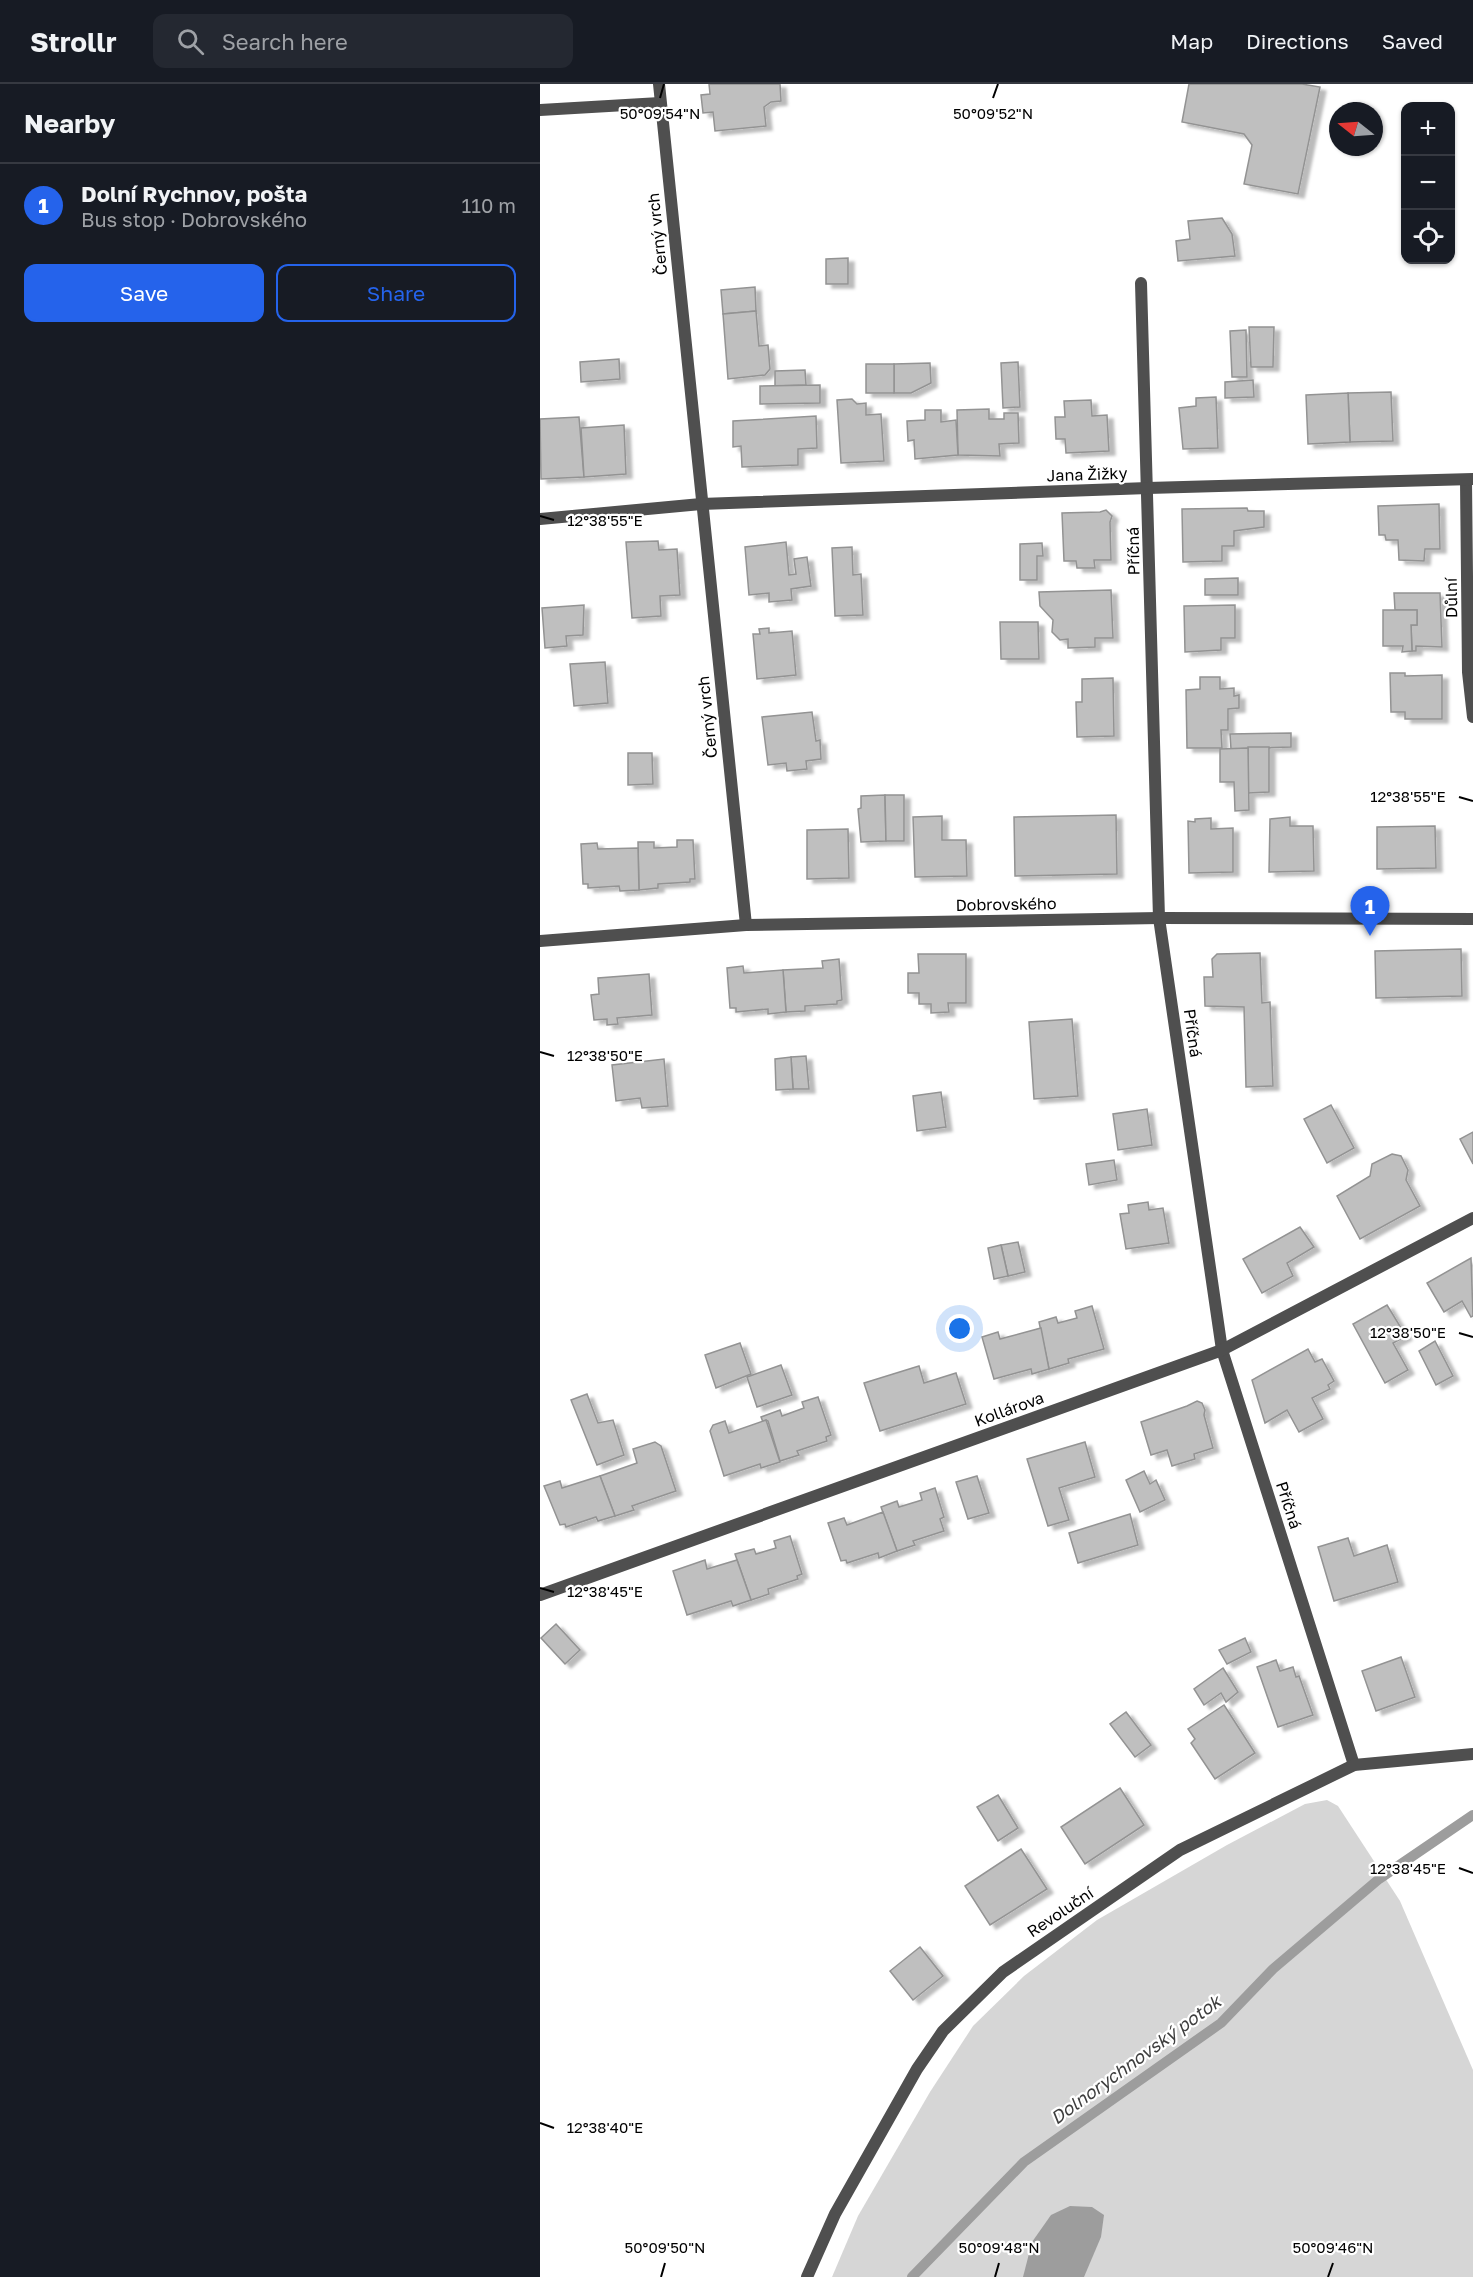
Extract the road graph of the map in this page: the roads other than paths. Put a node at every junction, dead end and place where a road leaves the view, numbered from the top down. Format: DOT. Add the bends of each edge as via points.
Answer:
graph roads {
  1 [pos="659,84"];
  2 [pos="660,103"];
  3 [pos="540,110"];
  4 [pos="1141,283"];
  5 [pos="1469,479"];
  6 [pos="1148,488"];
  7 [pos="701,504"];
  8 [pos="540,519"];
  9 [pos="1473,717"];
  10 [pos="1159,918"];
  11 [pos="1473,919"];
  12 [pos="746,925"];
  13 [pos="540,941"];
  14 [pos="1473,1218"];
  15 [pos="1222,1350"];
  16 [pos="540,1595"];
  17 [pos="1473,1754"];
  18 [pos="1354,1766"];
  19 [pos="807,2277"];
  1 -- 2 [label="street, Černý vrch"];
  2 -- 3 [label="street"];
  2 -- 7 [label="street, Černý vrch"];
  4 -- 6 [label="street, Příčná"];
  5 -- 6 [label="street, Jana Žižky"];
  5 -- 9 [label="street, Důlní" via="1468,672"];
  6 -- 7 [label="street, Jana Žižky"];
  6 -- 10 [label="street, Příčná"];
  7 -- 8 [label="street"];
  7 -- 12 [label="street, Černý vrch"];
  10 -- 11 [label="street, Dobrovského"];
  10 -- 12 [label="street, Dobrovského"];
  10 -- 15 [label="street, Příčná"];
  12 -- 13 [label="street, Dobrovského"];
  14 -- 15 [label="street, Kollárova"];
  15 -- 16 [label="street, Kollárova"];
  15 -- 18 [label="street, Příčná"];
  17 -- 18 [label="street, Revoluční"];
  18 -- 19 [label="street, Revoluční" via="1180,1850 1003,1972 943,2031 917,2069 835,2214"];
}
